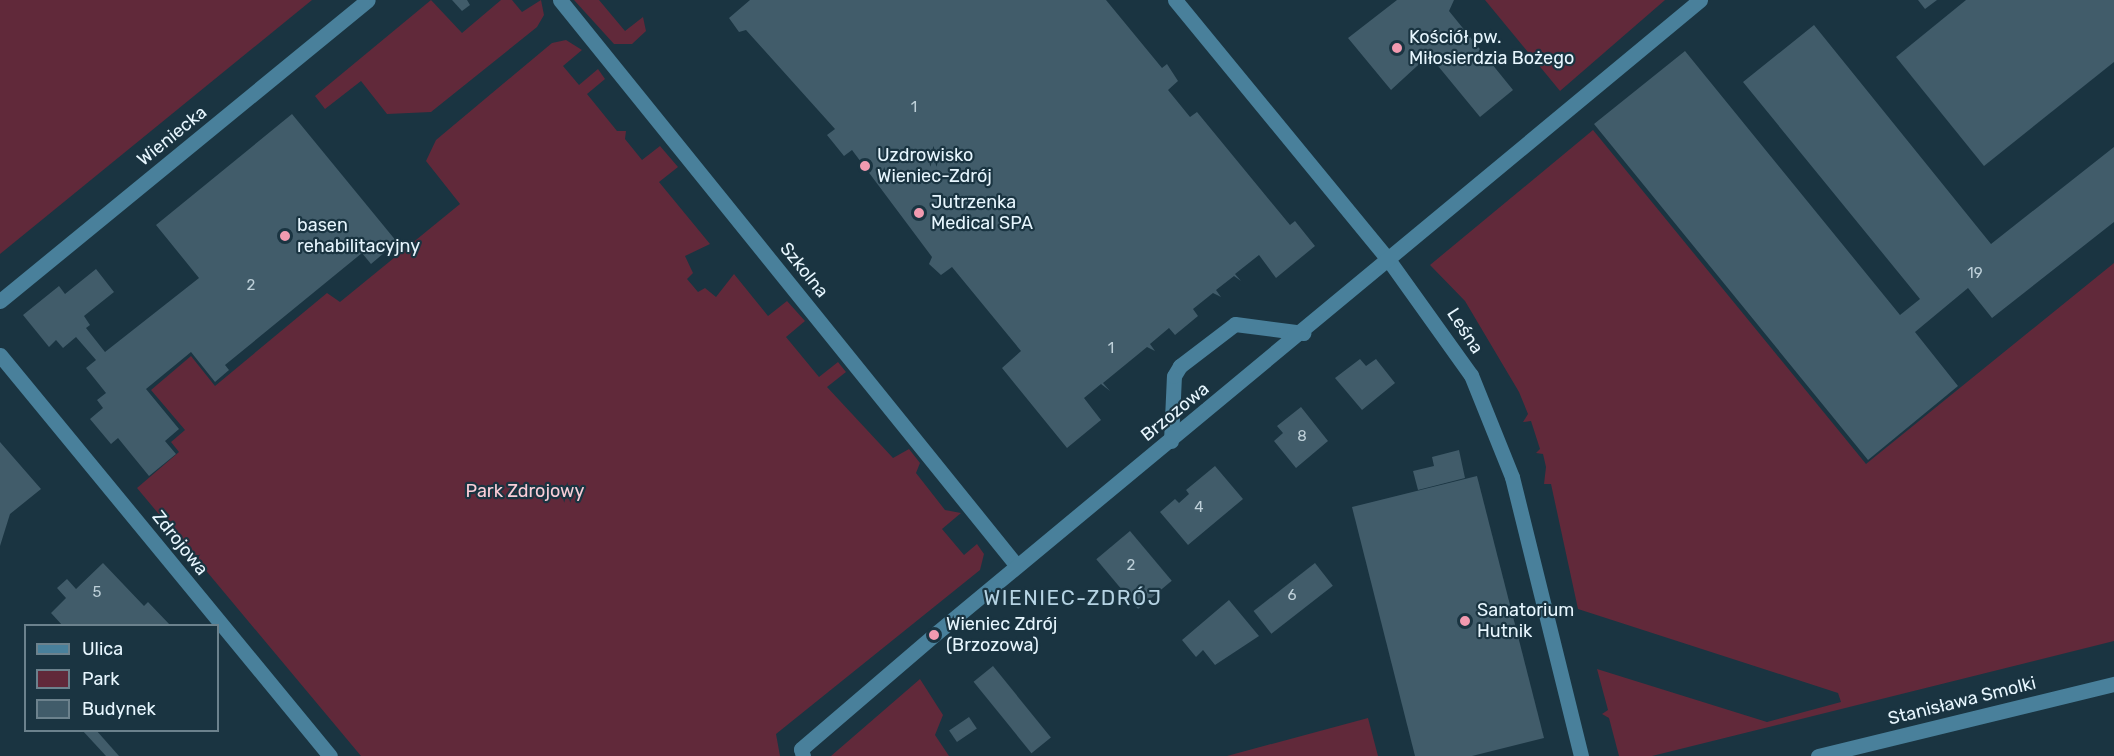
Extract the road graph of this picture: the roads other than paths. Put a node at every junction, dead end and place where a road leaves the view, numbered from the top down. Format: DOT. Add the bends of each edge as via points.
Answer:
graph roads {
  1 [pos="368,0"];
  2 [pos="560,0"];
  3 [pos="1175,0"];
  4 [pos="1700,0"];
  5 [pos="1390,262"];
  6 [pos="0,301"];
  7 [pos="1303,333"];
  8 [pos="0,355"];
  9 [pos="1171,441"];
  10 [pos="1017,566"];
  11 [pos="2114,684"];
  12 [pos="802,753"];
  13 [pos="330,756"];
  14 [pos="1581,756"];
  15 [pos="1818,756"];
  1 -- 6 [label="street, Wieniecka"];
  2 -- 10 [label="street, Szkolna"];
  3 -- 5 [label="street, Leśna"];
  4 -- 5 [label="street, Brzozowa" via="1571,105"];
  5 -- 7 [label="street, Brzozowa"];
  5 -- 14 [label="street, Leśna" via="1446,333 1500,441"];
  7 -- 9 [label="street, Brzozowa"];
  7 -- 9 [label="street" via="1235,324 1180,366 1174,376"];
  8 -- 13 [label="street, Zdrojowa"];
  9 -- 10 [label="street, Brzozowa"];
  10 -- 12 [label="street, Brzozowa"];
  11 -- 15 [label="street, Stanisława Smolki"];
}
